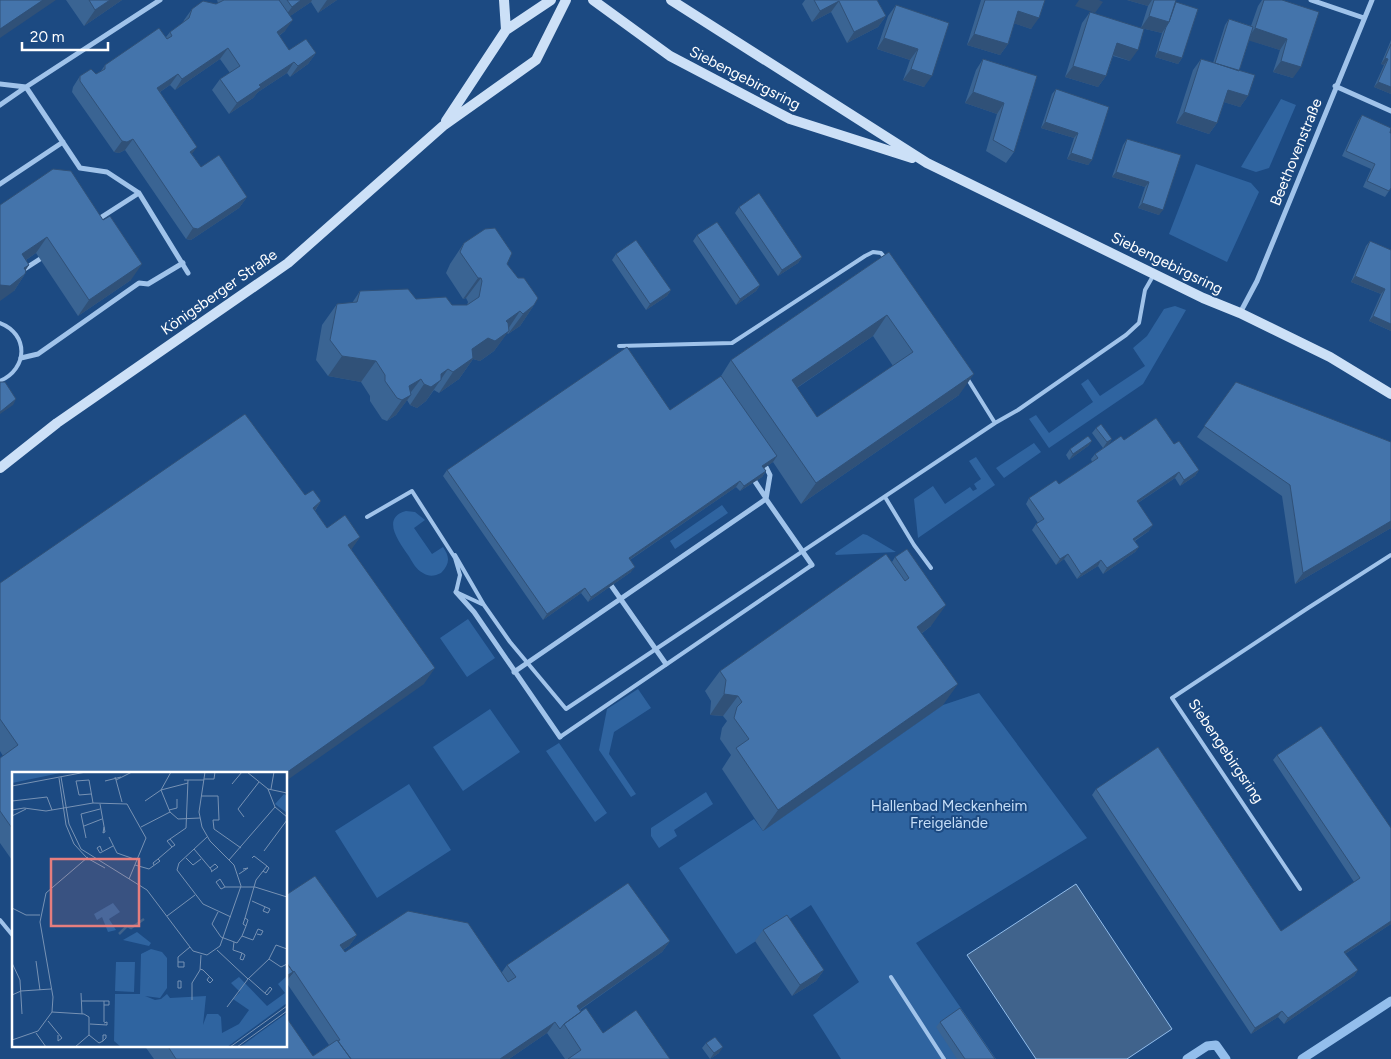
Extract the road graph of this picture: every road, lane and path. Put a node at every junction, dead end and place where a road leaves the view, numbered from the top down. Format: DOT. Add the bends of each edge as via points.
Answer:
graph roads {
  1 [pos="160,0"];
  2 [pos="504,0"];
  3 [pos="551,0"];
  4 [pos="566,0"];
  5 [pos="593,0"];
  6 [pos="671,0"];
  7 [pos="1311,0"];
  8 [pos="1372,0"];
  9 [pos="1364,18"];
  10 [pos="506,30"];
  11 [pos="0,84"];
  12 [pos="1335,86"];
  13 [pos="26,87"];
  14 [pos="0,105"];
  15 [pos="1391,111"];
  16 [pos="443,126"];
  17 [pos="63,142"];
  18 [pos="927,163"];
  19 [pos="0,182"];
  20 [pos="138,193"];
  21 [pos="91,224"];
  22 [pos="40,259"];
  23 [pos="887,261"];
  24 [pos="183,263"];
  25 [pos="20,272"];
  26 [pos="188,273"];
  27 [pos="1154,274"];
  28 [pos="1240,313"];
  29 [pos="0,323"];
  30 [pos="619,346"];
  31 [pos="21,358"];
  32 [pos="964,373"];
  33 [pos="0,381"];
  34 [pos="1391,394"];
  35 [pos="995,423"];
  36 [pos="766,467"];
  37 [pos="0,468"];
  38 [pos="752,476"];
  39 [pos="884,497"];
  40 [pos="766,499"];
  41 [pos="803,551"];
  42 [pos="1391,555"];
  43 [pos="812,565"];
  44 [pos="931,568"];
  45 [pos="605,577"];
  46 [pos="456,592"];
  47 [pos="620,599"];
  48 [pos="484,605"];
  49 [pos="655,649"];
  50 [pos="527,663"];
  51 [pos="666,664"];
  52 [pos="514,672"];
  53 [pos="560,737"];
  54 [pos="1300,888"];
  55 [pos="0,920"];
  56 [pos="12,935"];
  57 [pos="891,977"];
  58 [pos="944,1059"];
  1 -- 13 [label="street"];
  2 -- 10 [label="street"];
  3 -- 10 [label="street, Königsberger Straße"];
  4 -- 16 [label="street, Königsberger Straße" via="536,60"];
  5 -- 18 [label="street, Siebengebirgsring" via="670,56 790,119"];
  6 -- 18 [label="street, Siebengebirgsring"];
  7 -- 9 [label="street"];
  8 -- 9 [label="street, Beethovenstraße"];
  9 -- 12 [label="street, Beethovenstraße"];
  10 -- 16 [label="street, Königsberger Straße"];
  11 -- 13 [label="street"];
  12 -- 15 [label="street"];
  12 -- 28 [label="street, Beethovenstraße" via="1257,281"];
  13 -- 14 [label="street"];
  13 -- 17 [label="street"];
  16 -- 37 [label="street, Königsberger Straße" via="288,263 57,423"];
  17 -- 19 [label="street"];
  17 -- 20 [label="street" via="80,168 107,172"];
  18 -- 27 [label="street, Siebengebirgsring"];
  20 -- 21 [label="street"];
  20 -- 24 [label="street"];
  22 -- 25 [label="street"];
  23 -- 30 [label="lane" via="882,253 873,252 865,256 732,343"];
  24 -- 26 [label="street"];
  24 -- 31 [label="street" via="148,284 138,283 38,354"];
  27 -- 28 [label="street, Siebengebirgsring"];
  27 -- 35 [label="lane" via="1145,290 1139,323"];
  28 -- 34 [label="street, Siebengebirgsring" via="1330,357"];
  29 -- 31 [label="lane" via="16,334"];
  31 -- 33 [label="lane" via="17,369"];
  32 -- 35 [label="lane"];
  35 -- 39 [label="lane"];
  36 -- 40 [label="street" via="770,475"];
  38 -- 40 [label="street"];
  39 -- 41 [label="lane"];
  39 -- 44 [label="lane"];
  40 -- 41 [label="street"];
  40 -- 47 [label="street"];
  41 -- 43 [label="street"];
  41 -- 49 [label="lane"];
  42 -- 54 [label="lane, Siebengebirgsring" via="1172,698"];
  43 -- 51 [label="lane"];
  45 -- 47 [label="street"];
  46 -- 48 [label="lane"];
  46 -- 48 [label="lane" via="460,575 454,558 412,491 368,516 412,488"];
  46 -- 52 [label="street" via="474,612"];
  47 -- 49 [label="street"];
  47 -- 50 [label="street"];
  48 -- 50 [label="lane"];
  49 -- 50 [label="lane" via="566,709"];
  49 -- 51 [label="street"];
  50 -- 52 [label="street"];
  51 -- 53 [label="lane"];
  52 -- 53 [label="street"];
  55 -- 56 [label="lane"];
  57 -- 58 [label="lane"];
}
